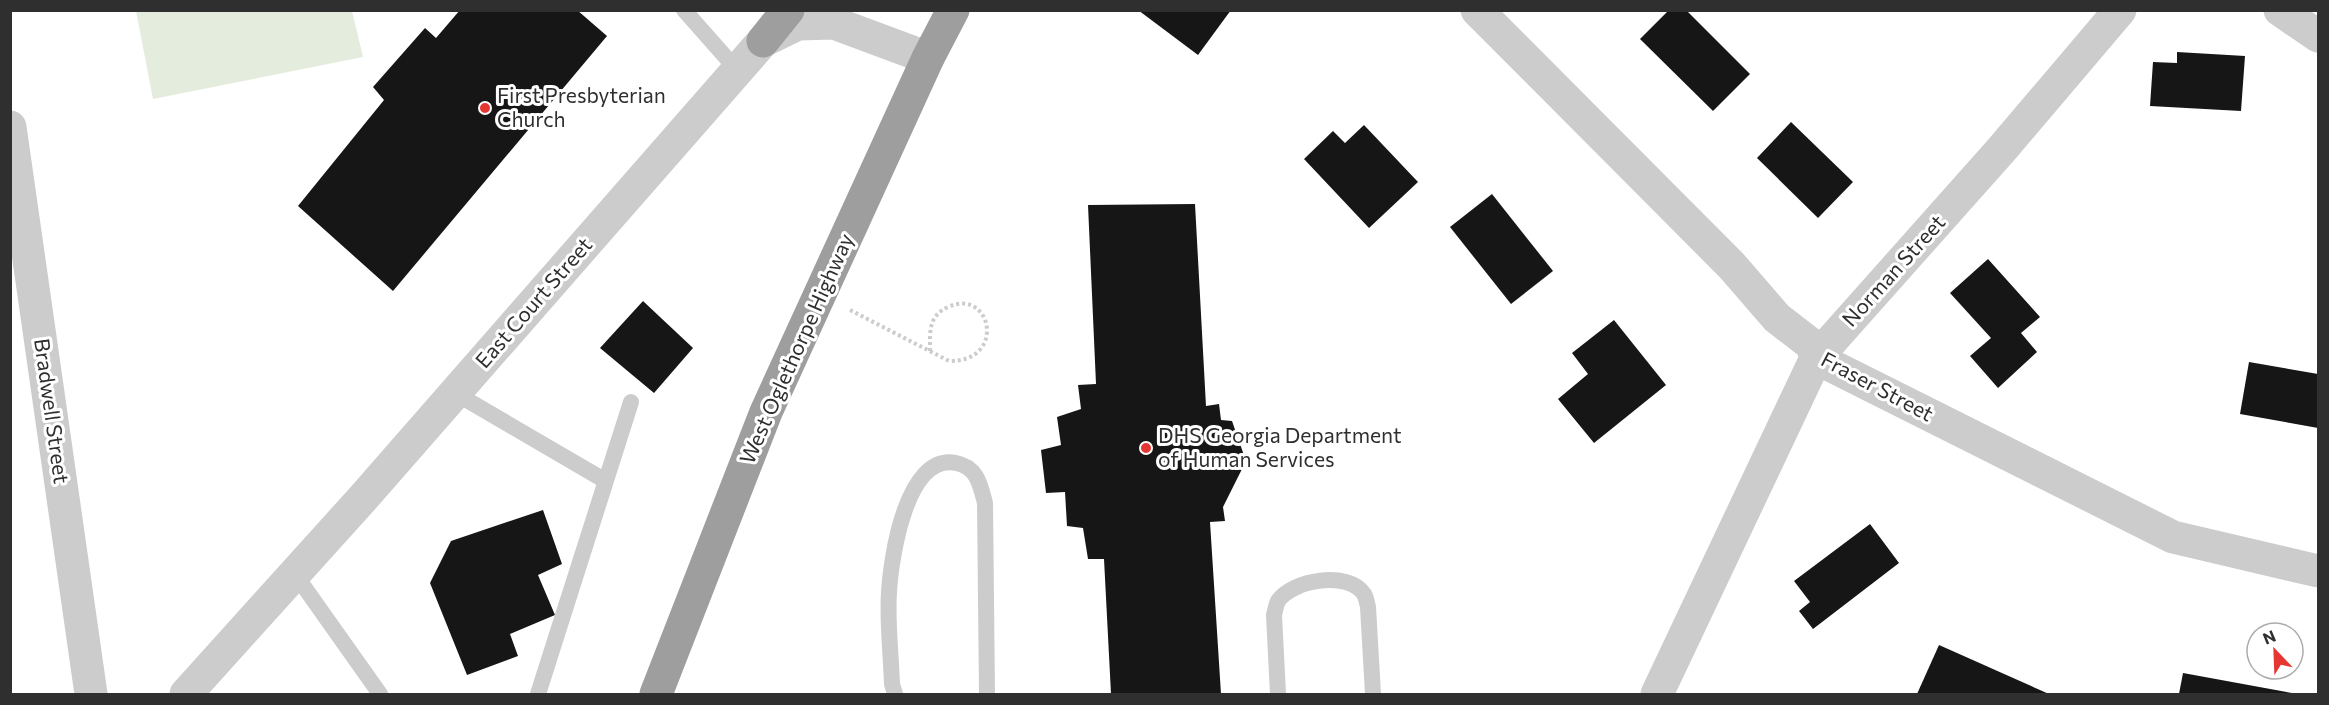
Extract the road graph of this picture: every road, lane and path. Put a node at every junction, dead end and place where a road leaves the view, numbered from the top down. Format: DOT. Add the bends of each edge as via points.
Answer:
graph roads {
  1 [pos="684,10"];
  2 [pos="788,10"];
  3 [pos="953,10"];
  4 [pos="1478,10"];
  5 [pos="2120,10"];
  6 [pos="2280,10"];
  7 [pos="2319,36"];
  8 [pos="763,41"];
  9 [pos="928,58"];
  10 [pos="738,71"];
  11 [pos="10,127"];
  12 [pos="820,294"];
  13 [pos="930,351"];
  14 [pos="1816,358"];
  15 [pos="455,393"];
  16 [pos="631,402"];
  17 [pos="604,480"];
  18 [pos="2319,571"];
  19 [pos="295,574"];
  20 [pos="91,694"];
  21 [pos="186,694"];
  22 [pos="380,694"];
  23 [pos="538,694"];
  24 [pos="656,694"];
  25 [pos="895,694"];
  26 [pos="987,694"];
  27 [pos="1278,694"];
  28 [pos="1373,694"];
  29 [pos="1657,694"];
  1 -- 10 [label="lane"];
  2 -- 8 [label="highway"];
  3 -- 9 [label="highway, West Oglethorpe Highway"];
  4 -- 14 [label="street, Fraser Street" via="1716,249 1777,318 1812,345"];
  5 -- 14 [label="street, Norman Street"];
  6 -- 7 [label="street"];
  8 -- 9 [label="street, East Court Street" via="798,24 826,22"];
  8 -- 10 [label="street, East Court Street"];
  9 -- 12 [label="highway, West Oglethorpe Highway"];
  10 -- 15 [label="street, East Court Street"];
  11 -- 20 [label="street, Bradwell Street"];
  12 -- 13 [label="path"];
  12 -- 24 [label="highway, West Oglethorpe Highway" via="766,412"];
  13 -- 13 [label="path" via="949,361 964,361 979,353 986,340 983,314 973,305 958,302 939,311 930,326"];
  14 -- 18 [label="street, Fraser Street" via="2173,537"];
  14 -- 29 [label="street, Norman Street"];
  15 -- 17 [label="lane"];
  15 -- 19 [label="street, East Court Street"];
  16 -- 17 [label="lane"];
  17 -- 23 [label="lane"];
  19 -- 21 [label="street, East Court Street"];
  19 -- 22 [label="lane"];
  25 -- 26 [label="lane" via="889,594 893,549 915,484 931,468 950,461 967,465 978,478 985,503"];
  27 -- 28 [label="lane" via="1274,615 1278,602 1287,592 1304,584 1324,581 1355,586 1364,594"];
}
